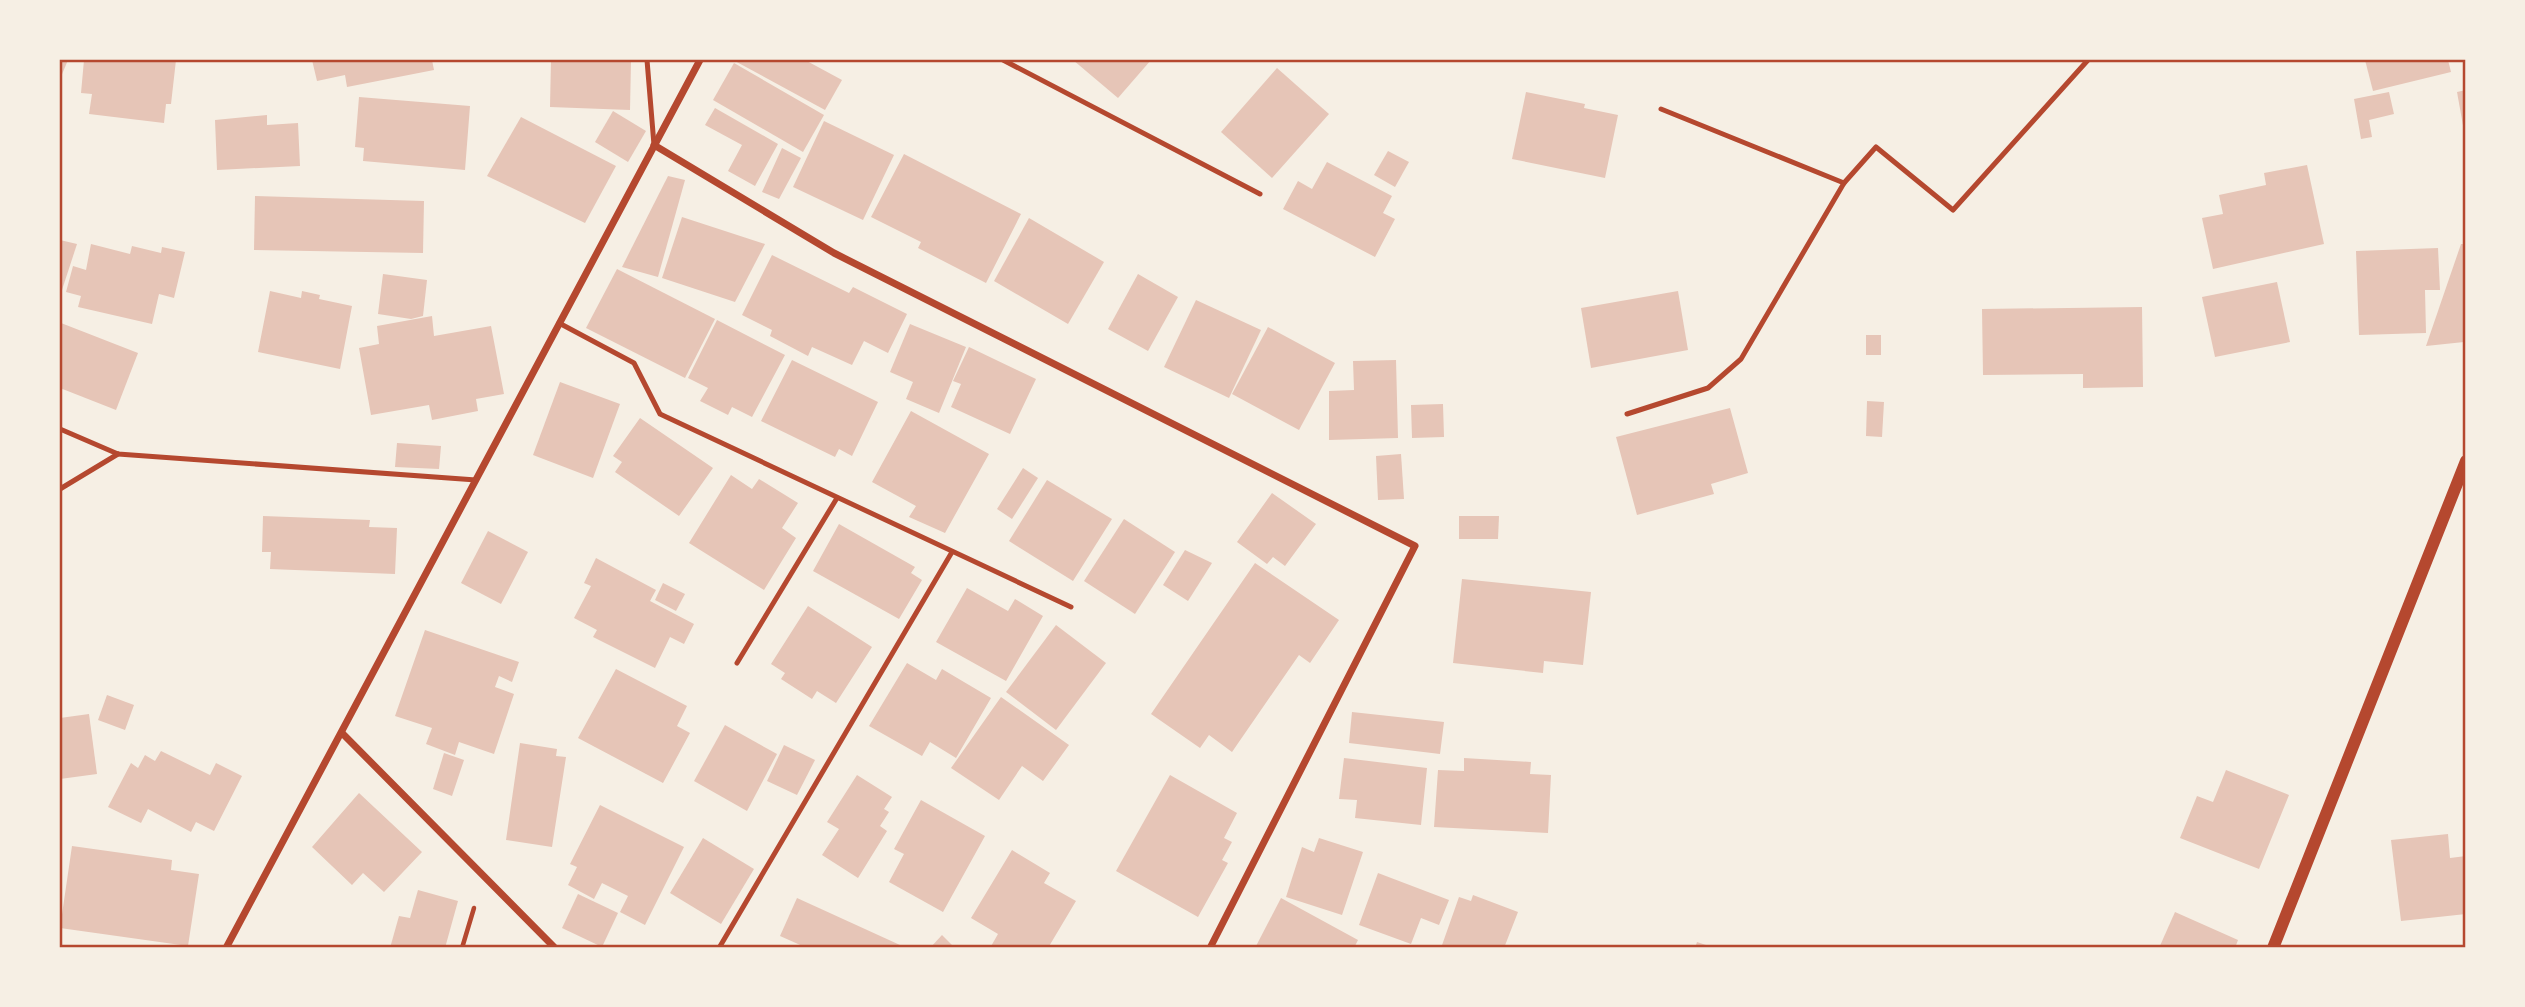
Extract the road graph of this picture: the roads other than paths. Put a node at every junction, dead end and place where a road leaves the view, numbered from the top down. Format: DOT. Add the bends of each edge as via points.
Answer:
graph roads {
  1 [pos="647,60"];
  2 [pos="701,60"];
  3 [pos="1003,60"];
  4 [pos="2088,60"];
  5 [pos="1661,109"];
  6 [pos="654,145"];
  7 [pos="1844,183"];
  8 [pos="1260,194"];
  9 [pos="559,323"];
  10 [pos="1627,414"];
  11 [pos="60,429"];
  12 [pos="118,454"];
  13 [pos="2466,461"];
  14 [pos="477,480"];
  15 [pos="60,489"];
  16 [pos="837,498"];
  17 [pos="952,552"];
  18 [pos="1070,607"];
  19 [pos="737,663"];
  20 [pos="342,733"];
  21 [pos="226,947"];
  22 [pos="555,947"];
  23 [pos="719,947"];
  24 [pos="1210,947"];
  25 [pos="2273,947"];
  1 -- 6 [label="lane"];
  2 -- 6 [label="street"];
  3 -- 8 [label="lane"];
  4 -- 7 [label="lane" via="1954,210 1877,147"];
  5 -- 7 [label="lane"];
  6 -- 9 [label="street"];
  6 -- 24 [label="street" via="834,253 1415,546"];
  7 -- 10 [label="lane" via="1741,359 1708,388"];
  9 -- 14 [label="street"];
  9 -- 16 [label="lane" via="634,363 660,414"];
  11 -- 12 [label="lane"];
  12 -- 14 [label="lane"];
  12 -- 15 [label="lane"];
  13 -- 25 [label="street"];
  14 -- 20 [label="street"];
  16 -- 17 [label="lane"];
  16 -- 19 [label="lane"];
  17 -- 18 [label="lane"];
  17 -- 23 [label="lane"];
  20 -- 21 [label="street"];
  20 -- 22 [label="street"];
}
